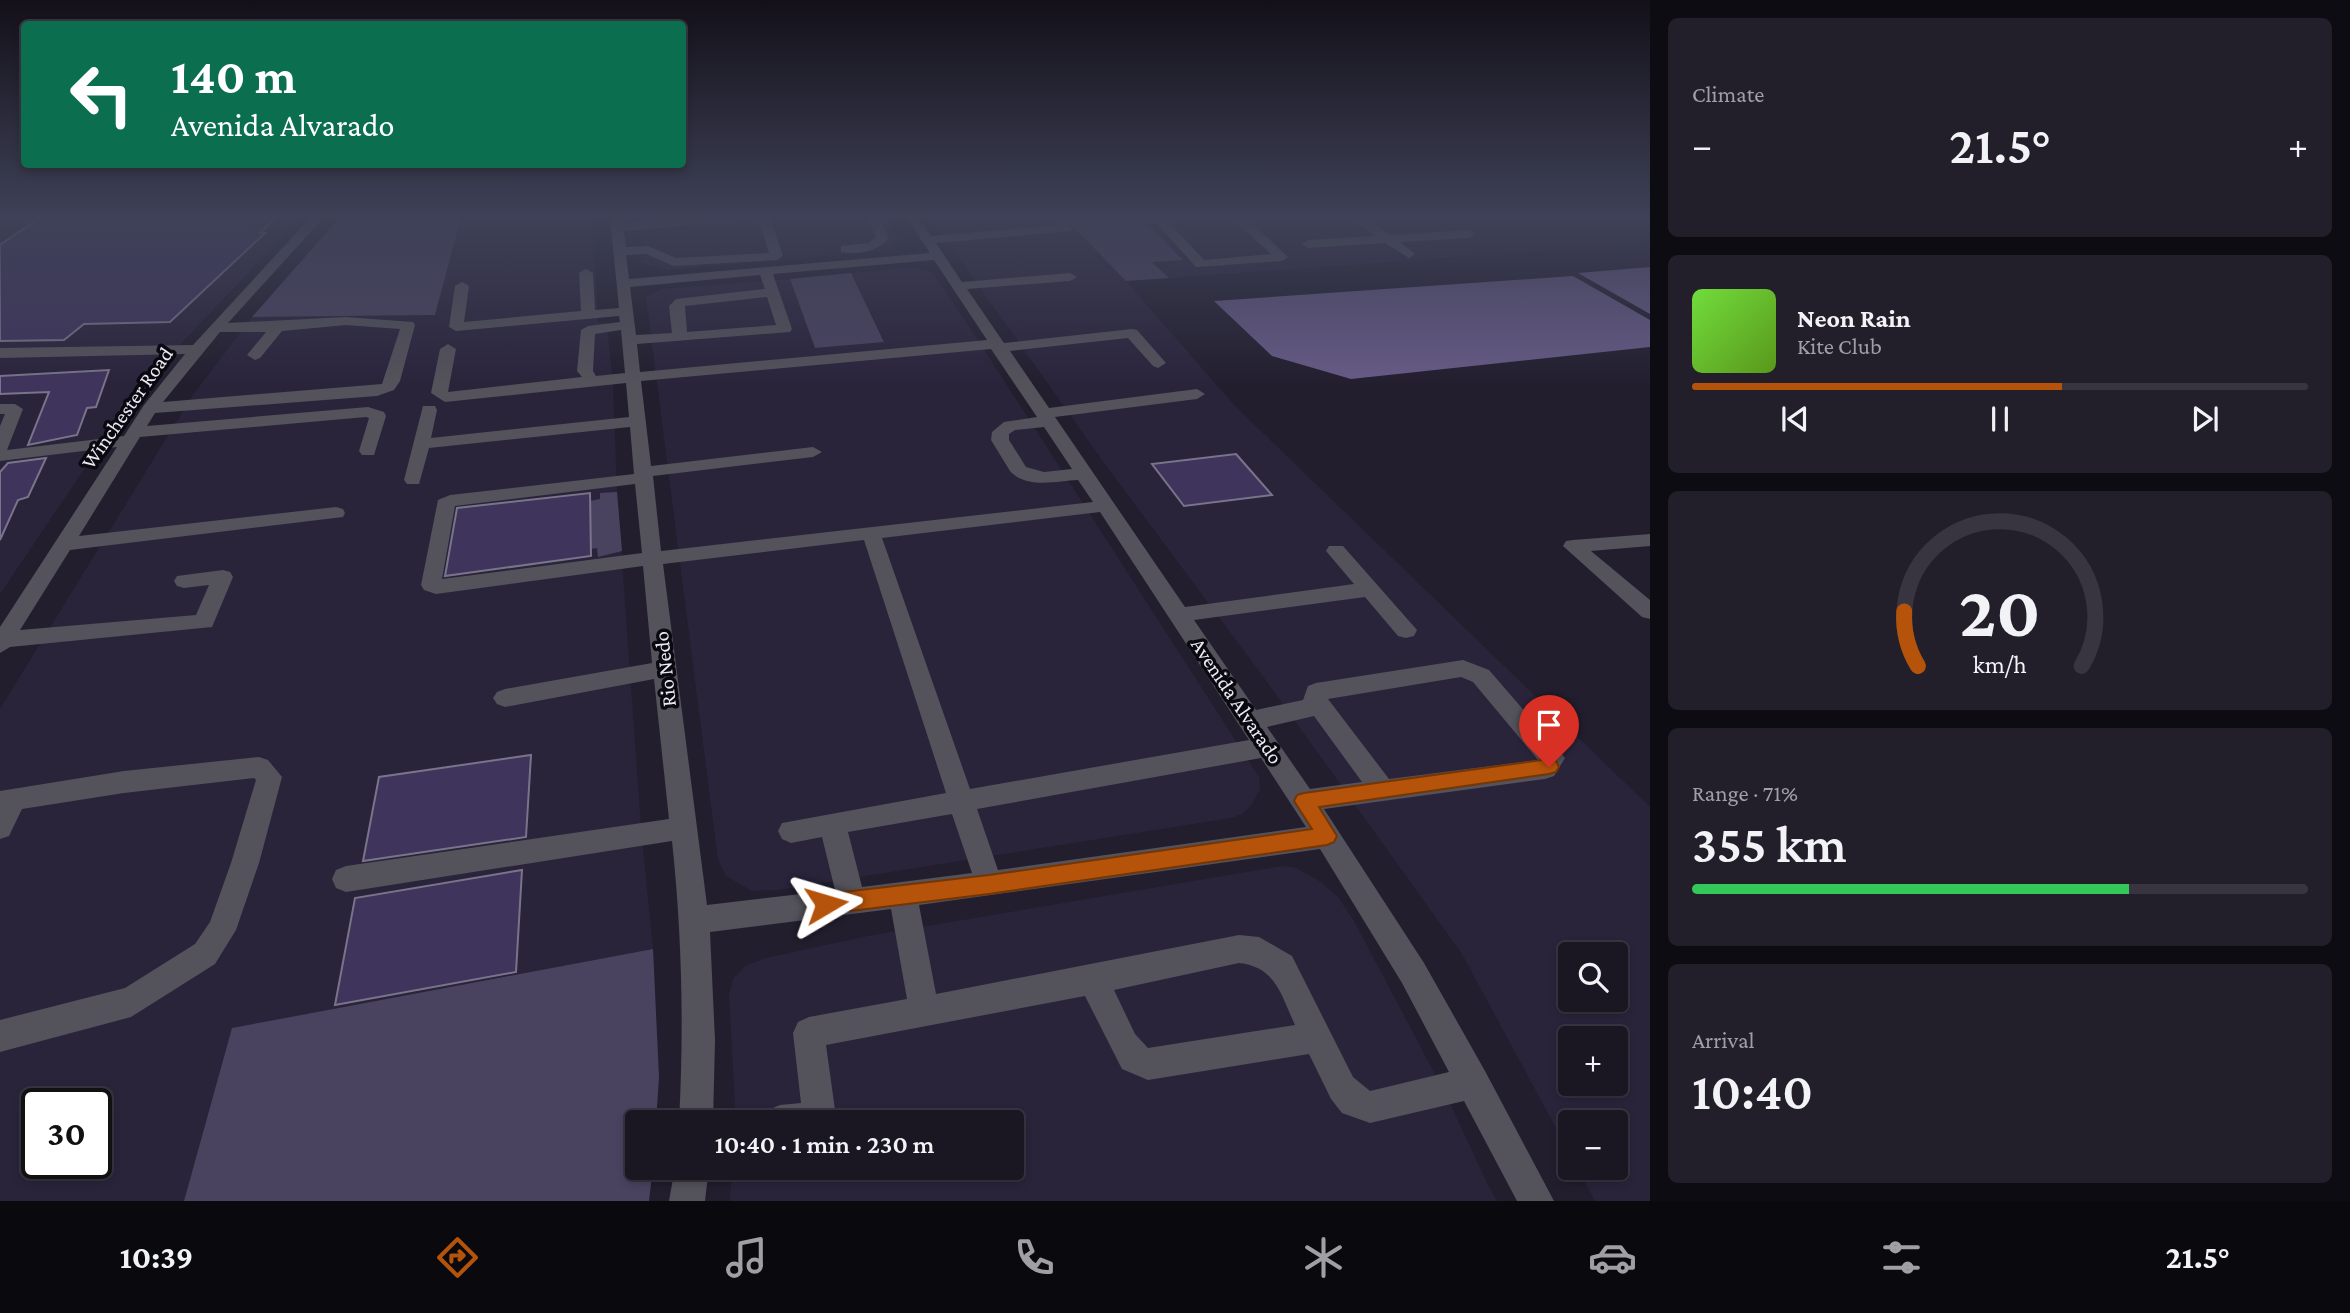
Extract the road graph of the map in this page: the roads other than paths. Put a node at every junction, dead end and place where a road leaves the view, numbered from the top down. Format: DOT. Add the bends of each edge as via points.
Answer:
graph roads {
  1 [pos="267,273"];
  2 [pos="586,273"];
  3 [pos="624,273"];
  4 [pos="732,273"];
  5 [pos="766,273"];
  6 [pos="949,273"];
  7 [pos="1070,277"];
  8 [pos="625,283"];
  9 [pos="462,286"];
  10 [pos="957,286"];
  11 [pos="772,292"];
  12 [pos="588,314"];
  13 [pos="629,326"];
  14 [pos="278,327"];
  15 [pos="217,328"];
  16 [pos="680,337"];
  17 [pos="997,346"];
  18 [pos="197,349"];
  19 [pos="447,349"];
  20 [pos="0,353"];
  21 [pos="255,355"];
  22 [pos="1158,363"];
  23 [pos="634,376"];
  24 [pos="592,381"];
  25 [pos="1197,394"];
  26 [pos="149,408"];
  27 [pos="0,409"];
  28 [pos="429,410"];
  29 [pos="1045,417"];
  30 [pos="638,421"];
  31 [pos="132,436"];
  32 [pos="421,444"];
  33 [pos="0,447"];
  34 [pos="368,451"];
  35 [pos="813,452"];
  36 [pos="0,456"];
  37 [pos="1083,474"];
  38 [pos="644,475"];
  39 [pos="413,480"];
  40 [pos="1105,506"];
  41 [pos="336,513"];
  42 [pos="870,533"];
  43 [pos="1650,540"];
  44 [pos="63,544"];
  45 [pos="1336,551"];
  46 [pos="654,558"];
  47 [pos="184,581"];
  48 [pos="1370,589"];
  49 [pos="1650,612"];
  50 [pos="1179,615"];
  51 [pos="1406,630"];
  52 [pos="1,641"];
  53 [pos="664,669"];
  54 [pos="505,698"];
  55 [pos="1319,705"];
  56 [pos="1250,721"];
  57 [pos="1268,747"];
  58 [pos="1383,791"];
  59 [pos="960,800"];
  60 [pos="7,801"];
  61 [pos="1304,801"];
  62 [pos="832,824"];
  63 [pos="0,828"];
  64 [pos="685,828"];
  65 [pos="791,831"];
  66 [pos="1327,836"];
  67 [pos="346,879"];
  68 [pos="989,884"];
  69 [pos="903,895"];
  70 [pos="852,901"];
  71 [pos="695,920"];
  72 [pos="1093,980"];
  73 [pos="924,1010"];
  74 [pos="0,1036"];
  75 [pos="1316,1037"];
  76 [pos="1474,1082"];
  77 [pos="696,1110"];
  78 [pos="818,1110"];
  79 [pos="690,1180"];
  80 [pos="687,1201"];
  81 [pos="1536,1201"];
  1 -- 15 [label="street, Winchester Road"];
  2 -- 12 [label="street"];
  3 -- 8 [label="street, Rio Nedo"];
  4 -- 8 [label="street"];
  5 -- 11 [label="street"];
  6 -- 10 [label="street, Avenida Alvarado"];
  7 -- 10 [label="street"];
  8 -- 13 [label="street, Rio Nedo"];
  9 -- 12 [label="street" via="456,327"];
  10 -- 17 [label="street, Avenida Alvarado"];
  11 -- 16 [label="street" via="681,302 676,306"];
  11 -- 16 [label="street" via="785,329"];
  12 -- 13 [label="street"];
  13 -- 16 [label="street"];
  13 -- 23 [label="street, Rio Nedo"];
  13 -- 24 [label="street" via="588,330 585,371"];
  14 -- 15 [label="street"];
  14 -- 21 [label="street"];
  14 -- 26 [label="street" via="346,321 408,325 392,381 377,391"];
  15 -- 18 [label="street, Winchester Road"];
  17 -- 22 [label="street" via="1132,333"];
  17 -- 23 [label="street"];
  17 -- 29 [label="street, Avenida Alvarado"];
  18 -- 20 [label="street"];
  18 -- 26 [label="street, Winchester Road"];
  19 -- 24 [label="street" via="439,393 445,397"];
  23 -- 24 [label="street"];
  23 -- 30 [label="street, Rio Nedo"];
  25 -- 29 [label="street"];
  26 -- 31 [label="street, Winchester Road"];
  27 -- 33 [label="street" via="15,409"];
  28 -- 32 [label="street"];
  29 -- 37 [label="street, Avenida Alvarado"];
  29 -- 37 [label="street" via="1001,432 1000,440 1019,471 1044,477"];
  30 -- 32 [label="street"];
  30 -- 38 [label="street, Rio Nedo"];
  31 -- 34 [label="street" via="368,412 378,416"];
  31 -- 36 [label="street"];
  31 -- 44 [label="street, Winchester Road"];
  32 -- 39 [label="street"];
  35 -- 38 [label="street"];
  37 -- 40 [label="street, Avenida Alvarado"];
  38 -- 46 [label="street, Rio Nedo"];
  38 -- 46 [label="street" via="450,501 445,504 431,585"];
  40 -- 42 [label="street"];
  40 -- 50 [label="street, Avenida Alvarado"];
  41 -- 44 [label="street"];
  42 -- 46 [label="street"];
  42 -- 59 [label="street"];
  43 -- 49 [label="street" via="1573,546"];
  44 -- 52 [label="street, Winchester Road"];
  45 -- 48 [label="street"];
  46 -- 53 [label="street, Rio Nedo"];
  47 -- 52 [label="street" via="223,577 204,622"];
  48 -- 50 [label="street"];
  48 -- 51 [label="street"];
  50 -- 56 [label="street, Avenida Alvarado"];
  53 -- 54 [label="street"];
  53 -- 64 [label="street, Rio Nedo"];
  55 -- 56 [label="street"];
  55 -- 58 [label="street"];
  55 -- 58 [label="street" via="1314,698 1317,692 1463,668 1481,676 1553,758 1545,769"];
  56 -- 57 [label="street, Avenida Alvarado"];
  57 -- 59 [label="street"];
  57 -- 61 [label="street, Avenida Alvarado"];
  58 -- 61 [label="street"];
  59 -- 62 [label="street"];
  59 -- 68 [label="street"];
  60 -- 63 [label="street"];
  60 -- 74 [label="street" via="259,767 268,777 222,930 205,954 131,1002"];
  61 -- 66 [label="street, Avenida Alvarado"];
  62 -- 65 [label="street"];
  62 -- 70 [label="street"];
  64 -- 67 [label="street"];
  64 -- 71 [label="street, Rio Nedo"];
  66 -- 68 [label="street"];
  66 -- 76 [label="street, Avenida Alvarado" via="1413,973"];
  68 -- 69 [label="street"];
  69 -- 70 [label="street"];
  69 -- 73 [label="street"];
  70 -- 71 [label="street"];
  71 -- 77 [label="street, Rio Nedo"];
  72 -- 73 [label="street"];
  72 -- 75 [label="street" via="1124,1045 1133,1058 1148,1064"];
  72 -- 75 [label="street" via="1239,949 1259,951 1282,966"];
  73 -- 78 [label="street" via="809,1033"];
  75 -- 76 [label="street" via="1342,1088 1354,1101 1370,1107"];
  76 -- 81 [label="street, Avenida Alvarado"];
  79 -- 80 [label="street"];
}
